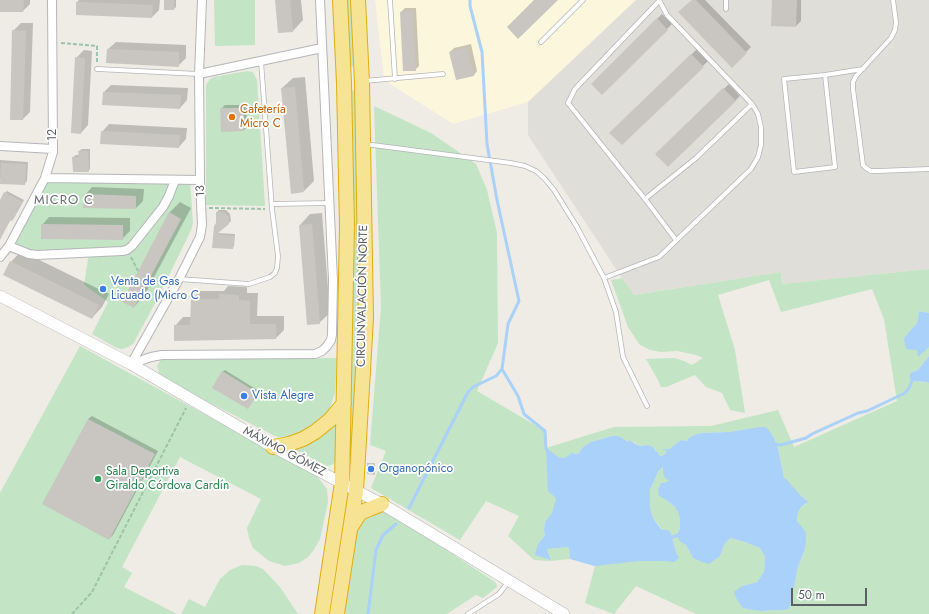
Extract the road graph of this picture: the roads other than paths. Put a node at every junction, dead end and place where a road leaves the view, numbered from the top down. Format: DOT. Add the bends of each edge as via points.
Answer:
graph roads {
  1 [pos="52,0"];
  2 [pos="202,0"];
  3 [pos="320,0"];
  4 [pos="340,0"];
  5 [pos="358,0"];
  6 [pos="390,0"];
  7 [pos="583,0"];
  8 [pos="726,0"];
  9 [pos="893,0"];
  10 [pos="659,1"];
  11 [pos="726,9"];
  12 [pos="541,42"];
  13 [pos="322,48"];
  14 [pos="261,61"];
  15 [pos="97,69"];
  16 [pos="863,69"];
  17 [pos="199,74"];
  18 [pos="443,74"];
  19 [pos="825,75"];
  20 [pos="395,79"];
  21 [pos="362,82"];
  22 [pos="344,83"];
  23 [pos="752,104"];
  24 [pos="363,144"];
  25 [pos="0,146"];
  26 [pos="53,149"];
  27 [pos="929,169"];
  28 [pos="45,178"];
  29 [pos="175,180"];
  30 [pos="200,180"];
  31 [pos="645,199"];
  32 [pos="330,203"];
  33 [pos="272,204"];
  34 [pos="676,240"];
  35 [pos="9,246"];
  36 [pos="0,256"];
  37 [pos="604,278"];
  38 [pos="179,279"];
  39 [pos="0,296"];
  40 [pos="131,364"];
  41 [pos="344,403"];
  42 [pos="648,406"];
  43 [pos="273,447"];
  44 [pos="342,483"];
  45 [pos="356,491"];
  46 [pos="382,504"];
  47 [pos="350,527"];
  48 [pos="509,581"];
  49 [pos="322,614"];
  50 [pos="337,614"];
  51 [pos="468,614"];
  52 [pos="564,614"];
  1 -- 26 [label="street, 12"];
  2 -- 17 [label="street, 13"];
  3 -- 13 [label="street"];
  4 -- 22 [label="highway, CIRCUNVALACIÓN NORTE"];
  5 -- 21 [label="highway, CIRCUNVALACIÓN NORTE"];
  6 -- 20 [label="lane"];
  7 -- 12 [label="lane"];
  8 -- 11 [label="lane"];
  9 -- 16 [label="lane" via="895,30"];
  10 -- 23 [label="lane" via="667,15"];
  10 -- 31 [label="lane" via="575,89 568,102"];
  13 -- 14 [label="street"];
  13 -- 32 [label="street"];
  14 -- 17 [label="street"];
  14 -- 33 [label="lane"];
  15 -- 17 [label="lane"];
  16 -- 19 [label="lane"];
  16 -- 27 [label="lane" via="853,82 863,164 871,171 878,172"];
  17 -- 30 [label="street, 13"];
  18 -- 20 [label="lane"];
  19 -- 19 [label="lane" via="784,79 794,172 835,167"];
  20 -- 21 [label="lane"];
  21 -- 22 [label="highway"];
  21 -- 24 [label="highway, CIRCUNVALACIÓN NORTE"];
  22 -- 41 [label="highway, CIRCUNVALACIÓN NORTE" via="347,227"];
  23 -- 31 [label="lane" via="696,158"];
  23 -- 34 [label="lane" via="761,127 758,157 751,168"];
  24 -- 37 [label="lane" via="511,163 536,171 554,190"];
  24 -- 45 [label="highway, CIRCUNVALACIÓN NORTE" via="366,318"];
  25 -- 26 [label="street"];
  26 -- 28 [label="street, 12"];
  28 -- 29 [label="street"];
  28 -- 35 [label="street, 12"];
  29 -- 30 [label="street"];
  29 -- 35 [label="street" via="163,207 127,250 37,255"];
  30 -- 38 [label="street, 13" via="200,237"];
  31 -- 34 [label="lane"];
  32 -- 33 [label="lane"];
  32 -- 40 [label="street" via="332,335 322,351 315,354 162,355"];
  33 -- 38 [label="lane" via="278,256 277,268 270,277 249,284"];
  34 -- 37 [label="lane" via="658,257"];
  35 -- 36 [label="street, 12"];
  37 -- 42 [label="lane" via="616,312 623,357"];
  38 -- 40 [label="street, 13"];
  39 -- 40 [label="main road, MÁXIMO GÓMEZ"];
  40 -- 43 [label="main road, MÁXIMO GÓMEZ"];
  41 -- 43 [label="highway" via="330,420 315,432 289,444"];
  41 -- 44 [label="highway, CIRCUNVALACIÓN NORTE"];
  43 -- 44 [label="main road, MÁXIMO GÓMEZ"];
  44 -- 45 [label="main road, MÁXIMO GÓMEZ"];
  44 -- 49 [label="highway, CIRCUNVALACIÓN NORTE"];
  45 -- 46 [label="main road, MÁXIMO GÓMEZ"];
  45 -- 47 [label="highway, CIRCUNVALACIÓN NORTE"];
  46 -- 47 [label="highway" via="360,513"];
  46 -- 48 [label="main road, MÁXIMO GÓMEZ"];
  47 -- 50 [label="highway, CIRCUNVALACIÓN NORTE"];
  48 -- 51 [label="lane" via="499,594"];
  48 -- 52 [label="main road, MÁXIMO GÓMEZ"];
}
